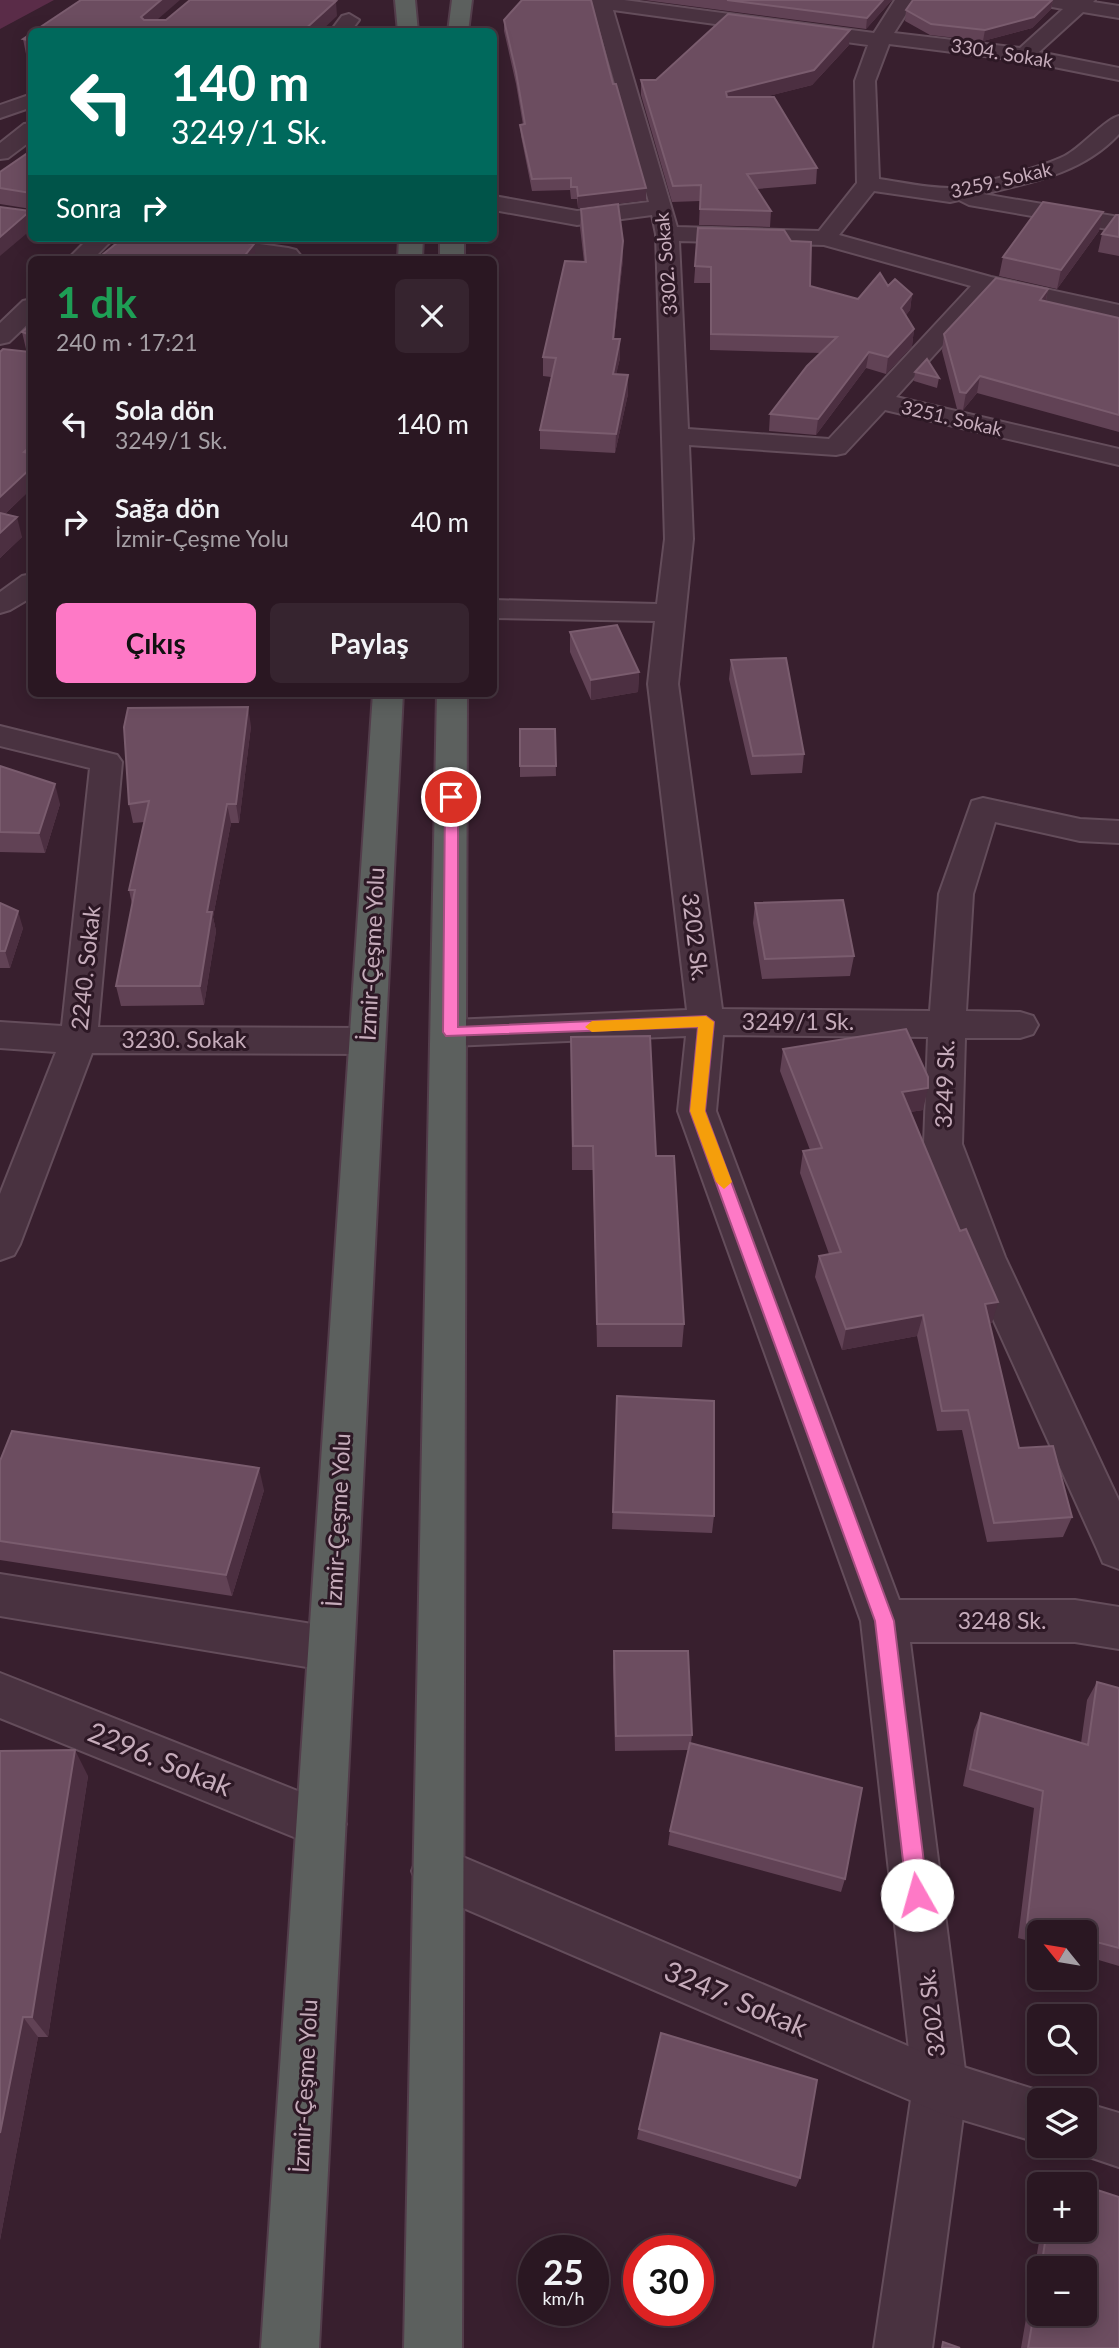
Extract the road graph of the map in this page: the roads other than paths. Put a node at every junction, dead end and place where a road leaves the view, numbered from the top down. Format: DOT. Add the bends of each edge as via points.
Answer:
graph roads {
  1 [pos="405,0"];
  2 [pos="463,0"];
  3 [pos="563,0"];
  4 [pos="905,0"];
  5 [pos="1046,0"];
  6 [pos="599,1"];
  7 [pos="1081,4"];
  8 [pos="765,8"];
  9 [pos="1119,12"];
  10 [pos="753,25"];
  11 [pos="408,28"];
  12 [pos="459,28"];
  13 [pos="882,38"];
  14 [pos="1024,55"];
  15 [pos="1119,74"];
  16 [pos="28,102"];
  17 [pos="0,112"];
  18 [pos="1119,122"];
  19 [pos="28,133"];
  20 [pos="1110,143"];
  21 [pos="0,153"];
  22 [pos="868,184"];
  23 [pos="950,195"];
  24 [pos="497,204"];
  25 [pos="662,207"];
  26 [pos="1119,224"];
  27 [pos="667,234"];
  28 [pos="825,238"];
  29 [pos="98,242"];
  30 [pos="208,242"];
  31 [pos="292,251"];
  32 [pos="83,256"];
  33 [pos="987,283"];
  34 [pos="28,312"];
  35 [pos="1119,312"];
  36 [pos="4,349"];
  37 [pos="879,401"];
  38 [pos="677,436"];
  39 [pos="1119,457"];
  40 [pos="679,539"];
  41 [pos="28,585"];
  42 [pos="0,604"];
  43 [pos="497,610"];
  44 [pos="671,612"];
  45 [pos="388,697"];
  46 [pos="452,697"];
  47 [pos="0,736"];
  48 [pos="1119,832"];
  49 [pos="706,1022"];
  50 [pos="947,1023"];
  51 [pos="1020,1025"];
  52 [pos="451,1032"];
  53 [pos="0,1035"];
  54 [pos="79,1040"];
  55 [pos="367,1041"];
  56 [pos="0,1244"];
  57 [pos="1119,1549"];
  58 [pos="0,1595"];
  59 [pos="884,1621"];
  60 [pos="1119,1628"];
  61 [pos="331,1649"];
  62 [pos="0,1695"];
  63 [pos="321,1824"];
  64 [pos="438,1871"];
  65 [pos="940,2086"];
  66 [pos="1027,2112"];
  67 [pos="1097,2134"];
  68 [pos="1119,2140"];
  69 [pos="290,2348"];
  70 [pos="433,2348"];
  71 [pos="903,2348"];
  1 -- 11 [label="highway"];
  2 -- 12 [label="highway"];
  3 -- 6 [label="street, 3304. Sokak"];
  4 -- 13 [label="street"];
  5 -- 7 [label="street"];
  6 -- 10 [label="street, 3304. Sokak"];
  6 -- 25 [label="street, 3302. Sokak"];
  7 -- 9 [label="street"];
  7 -- 14 [label="street"];
  8 -- 10 [label="street"];
  10 -- 13 [label="street, 3304. Sokak"];
  13 -- 14 [label="street, 3304. Sokak"];
  13 -- 22 [label="street" via="865,80"];
  14 -- 15 [label="street, 3304. Sokak"];
  16 -- 17 [label="street"];
  18 -- 20 [label="street, 3259. Sokak"];
  19 -- 21 [label="street"];
  20 -- 23 [label="street, 3259. Sokak" via="1030,176"];
  22 -- 23 [label="street, 3259. Sokak"];
  22 -- 28 [label="street"];
  23 -- 26 [label="street"];
  24 -- 25 [label="street" via="577,218"];
  25 -- 27 [label="street, 3302. Sokak"];
  27 -- 28 [label="street"];
  27 -- 38 [label="street, 3302. Sokak"];
  28 -- 33 [label="street"];
  29 -- 32 [label="street"];
  30 -- 31 [label="street"];
  33 -- 35 [label="street"];
  33 -- 37 [label="street"];
  34 -- 36 [label="street"];
  37 -- 38 [label="street, 3251. Sokak" via="836,447"];
  37 -- 39 [label="street, 3251. Sokak"];
  38 -- 40 [label="street, 3302. Sokak"];
  40 -- 44 [label="street, 3202 Sk."];
  41 -- 42 [label="street"];
  43 -- 44 [label="street"];
  44 -- 49 [label="street, 3202 Sk." via="663,684"];
  45 -- 55 [label="highway, İzmir-Çeşme Yolu"];
  46 -- 52 [label="highway"];
  47 -- 54 [label="street, 2240. Sokak" via="106,762"];
  48 -- 50 [label="street, 3249 Sk." via="1080,830 984,809 956,894"];
  49 -- 50 [label="street, 3249/1 Sk."];
  49 -- 52 [label="street, 3249/1 Sk."];
  49 -- 59 [label="street, 3202 Sk." via="697,1111"];
  50 -- 51 [label="street, 3249/1 Sk."];
  50 -- 57 [label="street, 3249 Sk." via="943,1144 985,1257"];
  52 -- 64 [label="highway"];
  53 -- 54 [label="street, 3230. Sokak"];
  54 -- 55 [label="street, 3230. Sokak"];
  54 -- 56 [label="street, 2240. Sokak"];
  55 -- 61 [label="highway, İzmir-Çeşme Yolu"];
  58 -- 61 [label="street"];
  59 -- 60 [label="street, 3248 Sk." via="1075,1621"];
  59 -- 65 [label="street, 3202 Sk."];
  61 -- 63 [label="highway, İzmir-Çeşme Yolu"];
  62 -- 63 [label="street, 2296. Sokak"];
  63 -- 69 [label="highway, İzmir-Çeşme Yolu"];
  64 -- 65 [label="street, 3247. Sokak"];
  64 -- 70 [label="highway"];
  65 -- 66 [label="street, 3247. Sokak"];
  65 -- 71 [label="street, 3202 Sk."];
  67 -- 68 [label="street"];
}
